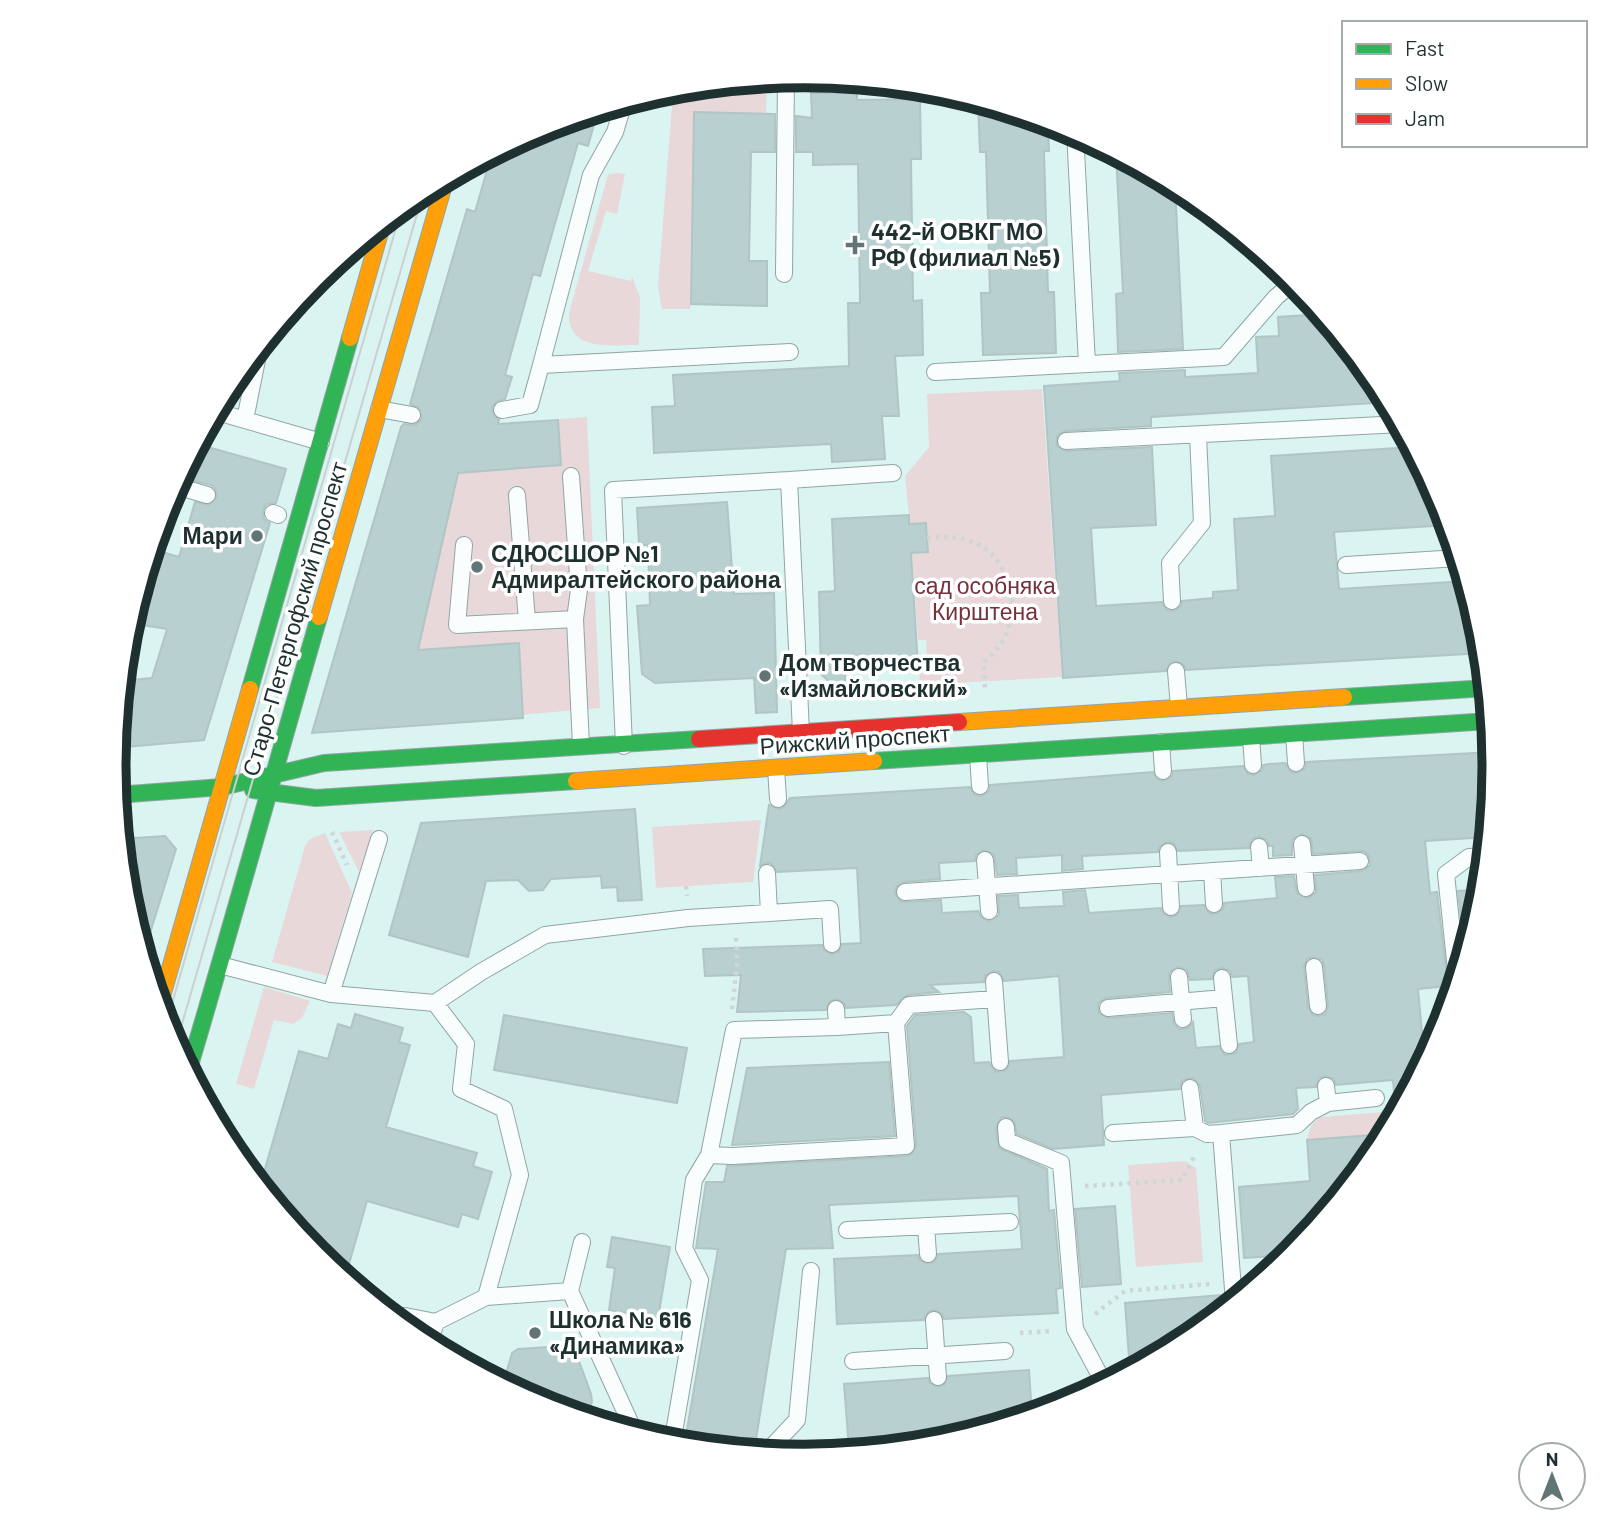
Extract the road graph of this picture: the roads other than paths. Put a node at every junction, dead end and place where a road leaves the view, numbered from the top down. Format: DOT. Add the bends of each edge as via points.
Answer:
graph roads {
  1 [pos="786,88"];
  2 [pos="621,113"];
  3 [pos="1075,144"];
  4 [pos="442,192"];
  5 [pos="428,201"];
  6 [pos="439,204"];
  7 [pos="378,238"];
  8 [pos="785,274"];
  9 [pos="1286,288"];
  10 [pos="790,352"];
  11 [pos="1087,364"];
  12 [pos="541,365"];
  13 [pos="255,368"];
  14 [pos="935,372"];
  15 [pos="379,409"];
  16 [pos="502,410"];
  17 [pos="224,414"];
  18 [pos="412,415"];
  19 [pos="245,420"];
  20 [pos="1390,425"];
  21 [pos="1198,435"];
  22 [pos="1066,441"];
  23 [pos="321,442"];
  24 [pos="893,474"];
  25 [pos="571,476"];
  26 [pos="789,480"];
  27 [pos="185,488"];
  28 [pos="207,495"];
  29 [pos="517,495"];
  30 [pos="464,545"];
  31 [pos="1449,559"];
  32 [pos="1346,565"];
  33 [pos="1172,601"];
  34 [pos="575,619"];
  35 [pos="527,621"];
  36 [pos="1176,671"];
  37 [pos="1478,689"];
  38 [pos="1293,717"];
  39 [pos="1249,720"];
  40 [pos="1481,721"];
  41 [pos="1180,725"];
  42 [pos="1160,726"];
  43 [pos="977,738"];
  44 [pos="624,744"];
  45 [pos="802,750"];
  46 [pos="775,751"];
  47 [pos="1296,763"];
  48 [pos="582,764"];
  49 [pos="1253,765"];
  50 [pos="1163,771"];
  51 [pos="273,776"];
  52 [pos="625,778"];
  53 [pos="979,786"];
  54 [pos="222,787"];
  55 [pos="268,792"];
  56 [pos="126,794"];
  57 [pos="778,799"];
  58 [pos="379,839"];
  59 [pos="1302,844"];
  60 [pos="1259,847"];
  61 [pos="1168,852"];
  62 [pos="1477,857"];
  63 [pos="985,860"];
  64 [pos="1360,861"];
  65 [pos="1304,865"];
  66 [pos="1261,868"];
  67 [pos="1212,871"];
  68 [pos="767,873"];
  69 [pos="1169,874"];
  70 [pos="987,887"];
  71 [pos="1306,888"];
  72 [pos="905,892"];
  73 [pos="1214,904"];
  74 [pos="1171,907"];
  75 [pos="989,911"];
  76 [pos="769,913"];
  77 [pos="832,944"];
  78 [pos="1455,956"];
  79 [pos="220,965"];
  80 [pos="1314,967"];
  81 [pos="1179,977"];
  82 [pos="1222,978"];
  83 [pos="993,981"];
  84 [pos="164,990"];
  85 [pos="331,994"];
  86 [pos="1224,998"];
  87 [pos="995,999"];
  88 [pos="1181,1002"];
  89 [pos="435,1003"];
  90 [pos="1318,1006"];
  91 [pos="1108,1008"];
  92 [pos="836,1009"];
  93 [pos="1183,1019"];
  94 [pos="896,1023"];
  95 [pos="837,1027"];
  96 [pos="1229,1045"];
  97 [pos="192,1059"];
  98 [pos="1000,1062"];
  99 [pos="1326,1086"];
  100 [pos="1190,1088"];
  101 [pos="1376,1098"];
  102 [pos="1328,1103"];
  103 [pos="1006,1127"];
  104 [pos="1208,1132"];
  105 [pos="1113,1133"];
  106 [pos="709,1155"];
  107 [pos="1010,1222"];
  108 [pos="926,1226"];
  109 [pos="848,1230"];
  110 [pos="582,1242"];
  111 [pos="928,1254"];
  112 [pos="811,1271"];
  113 [pos="1233,1290"];
  114 [pos="570,1291"];
  115 [pos="486,1297"];
  116 [pos="407,1315"];
  117 [pos="933,1320"];
  118 [pos="436,1322"];
  119 [pos="433,1333"];
  120 [pos="1005,1351"];
  121 [pos="936,1356"];
  122 [pos="853,1361"];
  123 [pos="1101,1376"];
  124 [pos="938,1377"];
  125 [pos="630,1421"];
  126 [pos="674,1431"];
  127 [pos="775,1443"];
  1 -- 8 [label="lane"];
  2 -- 12 [label="lane" via="591,175"];
  3 -- 11 [label="lane"];
  4 -- 6 [label="main road, Старо-Петергофский проспект"];
  5 -- 6 [label="lane"];
  6 -- 15 [label="main road, Старо-Петергофский проспект"];
  7 -- 23 [label="main road, Старо-Петергофский проспект"];
  9 -- 11 [label="lane" via="1224,357"];
  10 -- 12 [label="lane"];
  11 -- 14 [label="lane"];
  12 -- 16 [label="lane" via="530,405"];
  13 -- 19 [label="lane"];
  15 -- 18 [label="lane"];
  15 -- 51 [label="main road, Старо-Петергофский проспект"];
  17 -- 19 [label="lane"];
  19 -- 23 [label="lane"];
  20 -- 21 [label="lane"];
  21 -- 22 [label="lane"];
  21 -- 33 [label="lane" via="1202,523 1170,563"];
  23 -- 54 [label="main road, Старо-Петергофский проспект"];
  24 -- 26 [label="lane"];
  25 -- 34 [label="lane" via="579,590"];
  26 -- 44 [label="lane" via="613,490"];
  26 -- 45 [label="lane"];
  27 -- 28 [label="lane"];
  29 -- 35 [label="lane"];
  30 -- 35 [label="lane" via="457,625"];
  31 -- 32 [label="lane"];
  34 -- 35 [label="lane"];
  34 -- 48 [label="lane"];
  36 -- 41 [label="lane"];
  37 -- 38 [label="main road, Рижский проспект"];
  38 -- 39 [label="main road, Рижский проспект"];
  38 -- 39 [label="main road, Рижский проспект"];
  38 -- 40 [label="main road, Рижский проспект"];
  38 -- 47 [label="lane"];
  39 -- 41 [label="main road, Рижский проспект"];
  39 -- 41 [label="main road, Рижский проспект"];
  39 -- 49 [label="lane"];
  41 -- 42 [label="main road, Рижский проспект"];
  41 -- 42 [label="main road, Рижский проспект"];
  42 -- 43 [label="main road, Рижский проспект"];
  42 -- 43 [label="main road, Рижский проспект"];
  42 -- 50 [label="lane"];
  43 -- 45 [label="main road, Рижский проспект"];
  43 -- 45 [label="main road, Рижский проспект"];
  43 -- 53 [label="lane"];
  44 -- 46 [label="main road, Рижский проспект"];
  44 -- 48 [label="main road, Рижский проспект"];
  44 -- 52 [label="lane"];
  45 -- 46 [label="main road, Рижский проспект"];
  45 -- 46 [label="main road, Рижский проспект"];
  46 -- 52 [label="main road, Рижский проспект"];
  46 -- 57 [label="lane"];
  48 -- 51 [label="main road, Рижский проспект" via="324,763"];
  48 -- 52 [label="main road, Рижский проспект"];
  48 -- 55 [label="main road, Рижский проспект" via="316,798"];
  51 -- 54 [label="main road, Рижский проспект"];
  51 -- 55 [label="main road, Старо-Петергофский проспект"];
  54 -- 55 [label="main road, Рижский проспект"];
  54 -- 56 [label="main road, Рижский проспект"];
  54 -- 84 [label="main road, Старо-Петергофский проспект"];
  55 -- 79 [label="main road, Старо-Петергофский проспект"];
  58 -- 85 [label="lane"];
  59 -- 65 [label="lane"];
  60 -- 66 [label="lane"];
  61 -- 69 [label="lane"];
  62 -- 78 [label="lane" via="1446,874"];
  63 -- 70 [label="lane"];
  64 -- 65 [label="lane"];
  65 -- 66 [label="lane"];
  65 -- 71 [label="lane"];
  66 -- 67 [label="lane"];
  67 -- 69 [label="lane"];
  67 -- 73 [label="lane"];
  68 -- 76 [label="lane"];
  69 -- 70 [label="lane"];
  69 -- 74 [label="lane"];
  70 -- 72 [label="lane"];
  70 -- 75 [label="lane"];
  76 -- 77 [label="lane" via="830,909"];
  76 -- 89 [label="lane" via="545,934"];
  79 -- 85 [label="lane"];
  79 -- 97 [label="main road, Старо-Петергофский проспект"];
  80 -- 90 [label="lane"];
  81 -- 88 [label="lane"];
  82 -- 86 [label="lane"];
  83 -- 87 [label="lane"];
  85 -- 89 [label="lane"];
  86 -- 88 [label="lane"];
  86 -- 96 [label="lane"];
  87 -- 94 [label="lane" via="908,1005"];
  87 -- 98 [label="lane"];
  88 -- 91 [label="lane"];
  88 -- 93 [label="lane"];
  89 -- 115 [label="lane" via="466,1044 461,1089 504,1109 520,1175"];
  92 -- 95 [label="lane"];
  94 -- 95 [label="lane"];
  94 -- 106 [label="lane" via="905,1146"];
  95 -- 106 [label="lane" via="734,1030"];
  99 -- 102 [label="lane"];
  100 -- 104 [label="lane"];
  101 -- 102 [label="lane"];
  102 -- 104 [label="lane" via="1297,1125 1238,1126"];
  103 -- 123 [label="lane" via="1007,1141 1061,1163 1075,1329"];
  104 -- 105 [label="lane"];
  104 -- 113 [label="lane"];
  106 -- 126 [label="lane" via="694,1180 684,1248 700,1280"];
  107 -- 108 [label="lane"];
  108 -- 109 [label="lane"];
  108 -- 111 [label="lane"];
  110 -- 114 [label="lane"];
  112 -- 127 [label="lane" via="797,1420"];
  114 -- 115 [label="lane"];
  114 -- 125 [label="lane"];
  115 -- 118 [label="lane"];
  116 -- 118 [label="lane"];
  117 -- 121 [label="lane"];
  118 -- 119 [label="lane"];
  120 -- 121 [label="lane"];
  121 -- 122 [label="lane"];
  121 -- 124 [label="lane"];
}
